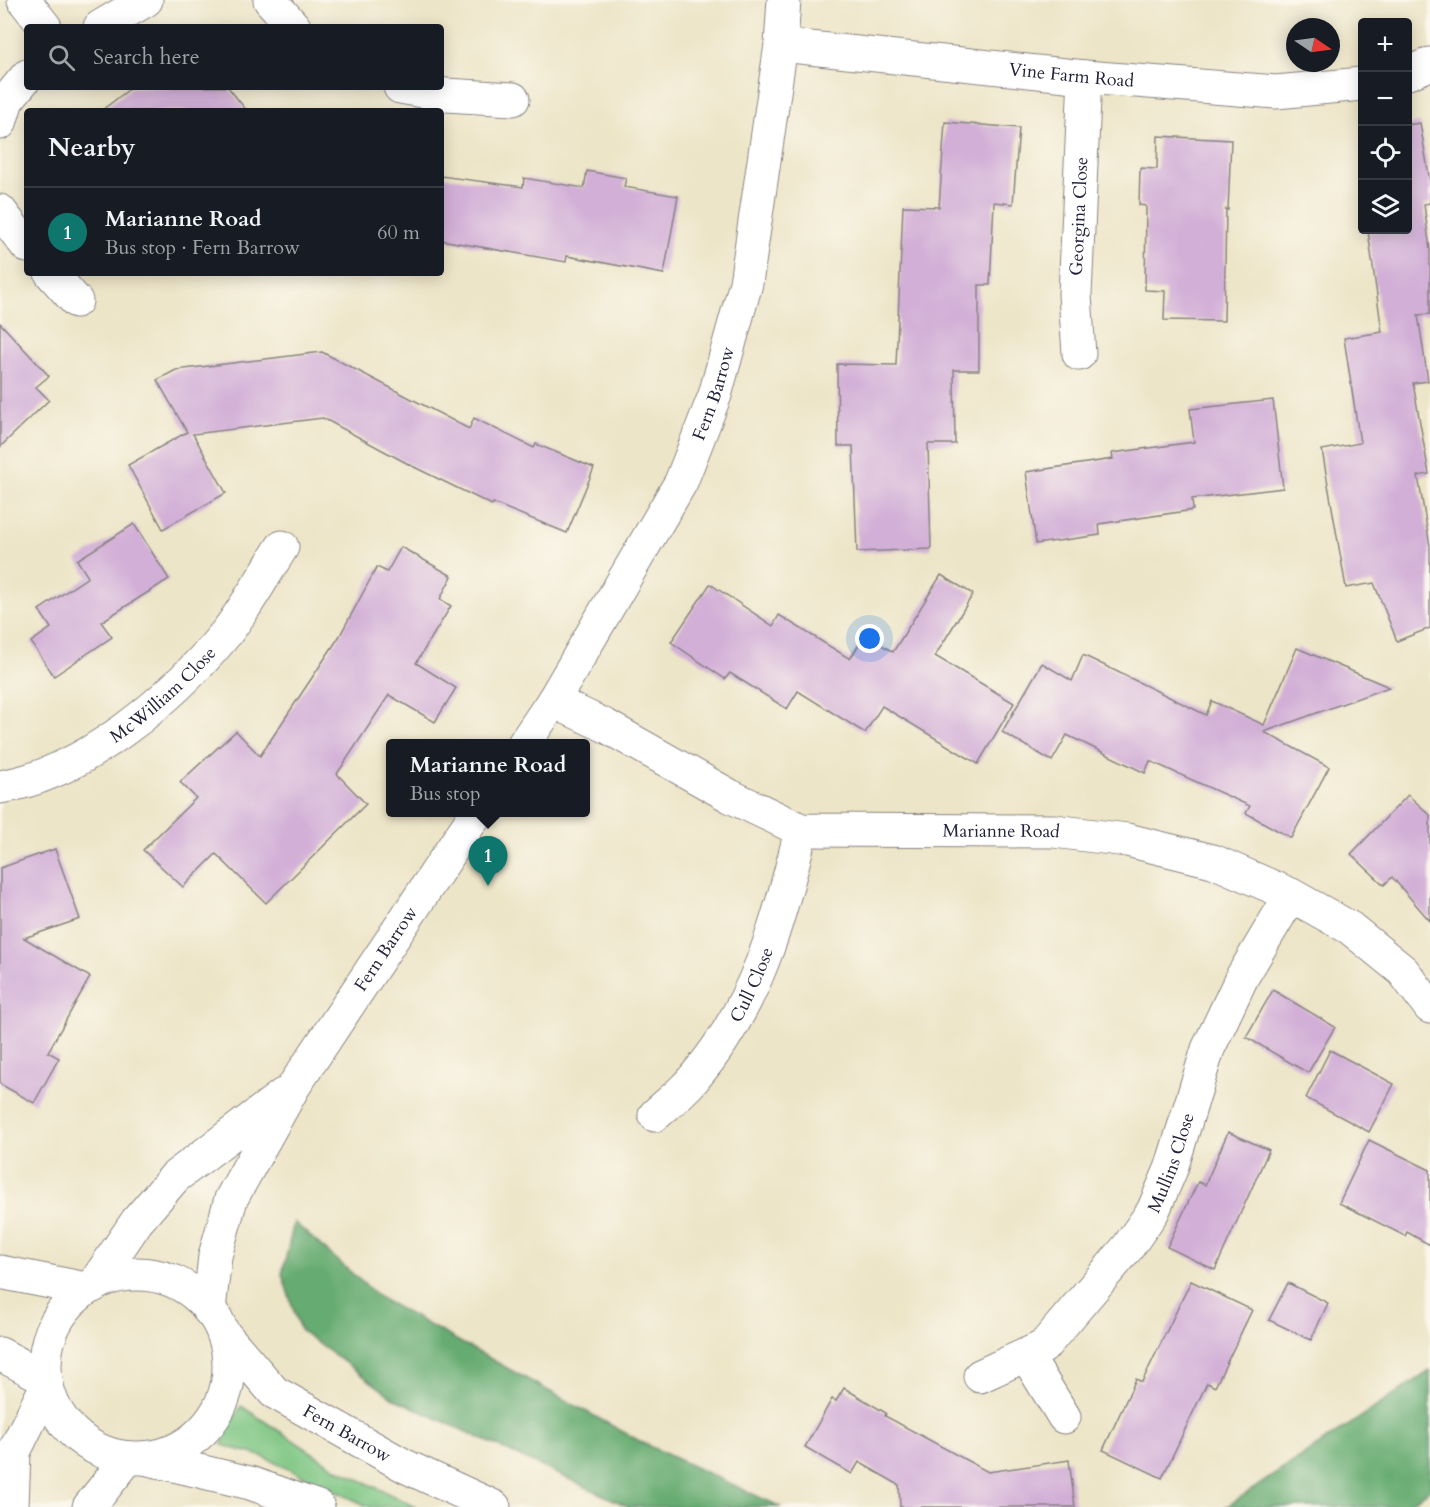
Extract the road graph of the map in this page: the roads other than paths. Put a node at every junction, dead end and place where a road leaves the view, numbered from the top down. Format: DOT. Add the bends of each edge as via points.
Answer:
graph roads {
  1 [pos="24,0"];
  2 [pos="146,0"];
  3 [pos="270,0"];
  4 [pos="784,0"];
  5 [pos="43,24"];
  6 [pos="105,24"];
  7 [pos="291,24"];
  8 [pos="781,45"];
  9 [pos="1430,64"];
  10 [pos="1410,72"];
  11 [pos="1085,77"];
  12 [pos="24,79"];
  13 [pos="1358,84"];
  14 [pos="417,90"];
  15 [pos="513,99"];
  16 [pos="0,123"];
  17 [pos="0,211"];
  18 [pos="24,242"];
  19 [pos="54,276"];
  20 [pos="76,301"];
  21 [pos="1079,354"];
  22 [pos="282,547"];
  23 [pos="553,701"];
  24 [pos="527,739"];
  25 [pos="0,787"];
  26 [pos="474,817"];
  27 [pos="801,830"];
  28 [pos="1291,895"];
  29 [pos="1430,1007"];
  30 [pos="294,1086"];
  31 [pos="655,1115"];
  32 [pos="0,1272"];
  33 [pos="90,1287"];
  34 [pos="216,1320"];
  35 [pos="0,1354"];
  36 [pos="1026,1354"];
  37 [pos="980,1376"];
  38 [pos="46,1382"];
  39 [pos="1064,1417"];
  40 [pos="136,1458"];
  41 [pos="12,1507"];
  42 [pos="89,1507"];
  43 [pos="318,1507"];
  44 [pos="494,1507"];
  1 -- 5 [label="street"];
  2 -- 6 [label="street"];
  3 -- 7 [label="street"];
  4 -- 8 [label="street, Fern Barrow"];
  8 -- 11 [label="street, Vine Farm Road"];
  8 -- 23 [label="street, Fern Barrow" via="746,284 715,395 681,482"];
  9 -- 10 [label="street"];
  11 -- 13 [label="street, Vine Farm Road" via="1276,92"];
  11 -- 21 [label="street, Georgina Close" via="1075,295"];
  12 -- 16 [label="street" via="7,99"];
  14 -- 15 [label="street"];
  17 -- 18 [label="street"];
  19 -- 20 [label="street"];
  22 -- 25 [label="street, McWilliam Close" via="227,632 156,703 115,737 82,757 26,783"];
  23 -- 24 [label="street, Fern Barrow"];
  23 -- 27 [label="street, Marianne Road"];
  26 -- 30 [label="street, Fern Barrow"];
  27 -- 28 [label="street, Marianne Road" via="1054,831 1127,840 1214,861"];
  27 -- 31 [label="street, Cull Close" via="781,912 755,984 695,1078"];
  28 -- 29 [label="street, Marianne Road" via="1350,928 1403,971"];
  28 -- 36 [label="street, Mullins Close" via="1242,976 1208,1049 1171,1169 1153,1211 1128,1247 1043,1347"];
  30 -- 33 [label="street, Fern Barrow" via="175,1177 137,1221"];
  30 -- 34 [label="street, Fern Barrow" via="231,1199 215,1256"];
  32 -- 33 [label="street"];
  33 -- 34 [label="street, Fern Barrow" via="128,1274 160,1277 187,1288"];
  33 -- 38 [label="street, Fern Barrow" via="65,1308 54,1327 46,1349"];
  34 -- 40 [label="street, Fern Barrow" via="228,1353 227,1383 214,1417 188,1443 162,1455"];
  34 -- 44 [label="street, Fern Barrow" via="274,1392 405,1466"];
  35 -- 38 [label="street"];
  36 -- 37 [label="street, Mullins Close"];
  36 -- 39 [label="street"];
  38 -- 40 [label="street, Fern Barrow" via="57,1413 75,1435 102,1452"];
  38 -- 41 [label="street" via="14,1452"];
  40 -- 42 [label="street"];
  40 -- 43 [label="street, Fern Barrow" via="250,1483"];
}
